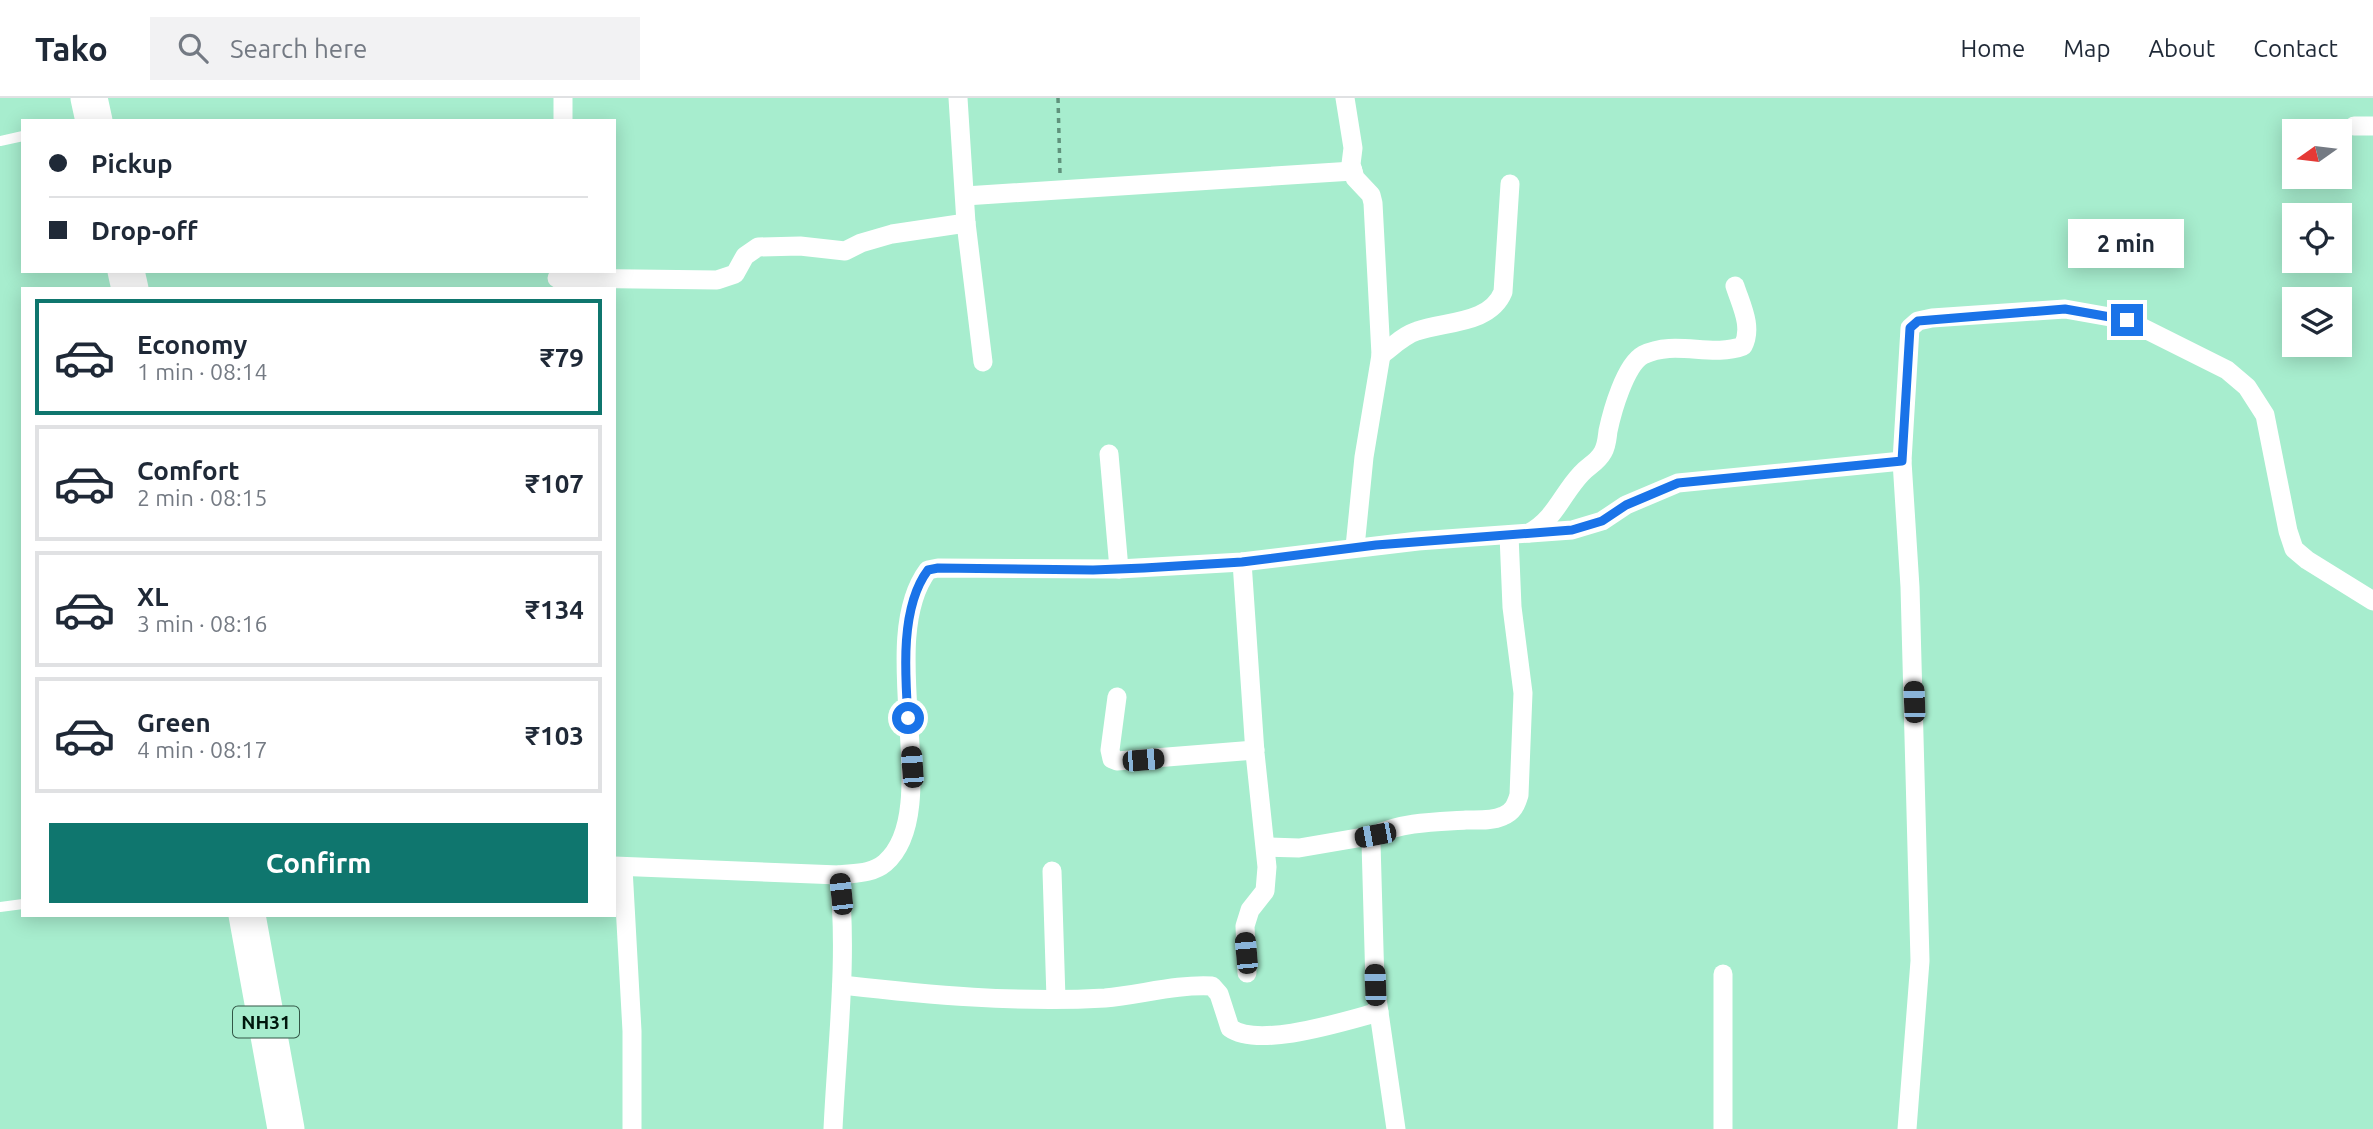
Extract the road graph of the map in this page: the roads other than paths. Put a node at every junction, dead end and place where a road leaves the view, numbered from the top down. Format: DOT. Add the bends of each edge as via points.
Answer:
graph roads {
  1 [pos="563,98"];
  2 [pos="958,98"];
  3 [pos="1345,98"];
  4 [pos="563,119"];
  5 [pos="21,136"];
  6 [pos="0,141"];
  7 [pos="1353,171"];
  8 [pos="1510,184"];
  9 [pos="965,197"];
  10 [pos="966,222"];
  11 [pos="557,279"];
  12 [pos="1735,286"];
  13 [pos="1381,355"];
  14 [pos="983,362"];
  15 [pos="1109,454"];
  16 [pos="1902,461"];
  17 [pos="1519,534"];
  18 [pos="1355,547"];
  19 [pos="1242,562"];
  20 [pos="1119,569"];
  21 [pos="2373,601"];
  22 [pos="1117,697"];
  23 [pos="1255,750"];
  24 [pos="1375,835"];
  25 [pos="1266,847"];
  26 [pos="619,867"];
  27 [pos="1052,871"];
  28 [pos="839,875"];
  29 [pos="21,904"];
  30 [pos="0,907"];
  31 [pos="247,917"];
  32 [pos="1247,973"];
  33 [pos="1723,974"];
  34 [pos="842,985"];
  35 [pos="1056,999"];
  36 [pos="1378,1012"];
  37 [pos="286,1129"];
  38 [pos="632,1129"];
  39 [pos="833,1129"];
  40 [pos="1396,1129"];
  41 [pos="1723,1129"];
  42 [pos="1907,1129"];
  1 -- 4 [label="street"];
  2 -- 9 [label="street"];
  3 -- 7 [label="street"];
  5 -- 6 [label="lane"];
  7 -- 9 [label="street"];
  7 -- 13 [label="street" via="1373,203"];
  8 -- 13 [label="street" via="1503,292 1493,309 1414,331"];
  9 -- 10 [label="street"];
  10 -- 11 [label="street" via="892,234 845,251 758,247 744,256 735,274 717,279"];
  10 -- 14 [label="street"];
  12 -- 17 [label="street" via="1747,324 1743,346 1723,351 1655,350 1640,356 1623,383 1605,449 1597,462 1583,471 1546,522"];
  13 -- 18 [label="street"];
  15 -- 20 [label="street"];
  16 -- 17 [label="street" via="1678,483 1589,527"];
  16 -- 21 [label="street" via="1910,328 1918,321 2065,309 2127,320 2227,370 2247,387 2265,415 2294,549"];
  16 -- 42 [label="street" via="1920,961"];
  17 -- 18 [label="street"];
  17 -- 24 [label="street" via="1512,607 1523,694 1515,808 1493,819 1433,822"];
  18 -- 19 [label="street"];
  19 -- 20 [label="street"];
  19 -- 23 [label="street"];
  20 -- 28 [label="street" via="928,570 917,590 908,628 905,669 912,767 903,835 884,864 869,872"];
  22 -- 23 [label="street" via="1110,750 1117,761"];
  23 -- 25 [label="street"];
  24 -- 25 [label="street" via="1299,848"];
  24 -- 36 [label="street" via="1371,866"];
  25 -- 32 [label="street" via="1265,891 1250,910 1245,926"];
  26 -- 28 [label="street"];
  26 -- 38 [label="street" via="632,1031"];
  27 -- 35 [label="street"];
  28 -- 34 [label="street"];
  29 -- 30 [label="lane"];
  31 -- 37 [label="highway, NH31"];
  33 -- 41 [label="street"];
  34 -- 35 [label="street" via="969,998"];
  34 -- 39 [label="street"];
  35 -- 36 [label="street" via="1212,986 1230,1028 1245,1035 1315,1028"];
  36 -- 40 [label="street"];
}
